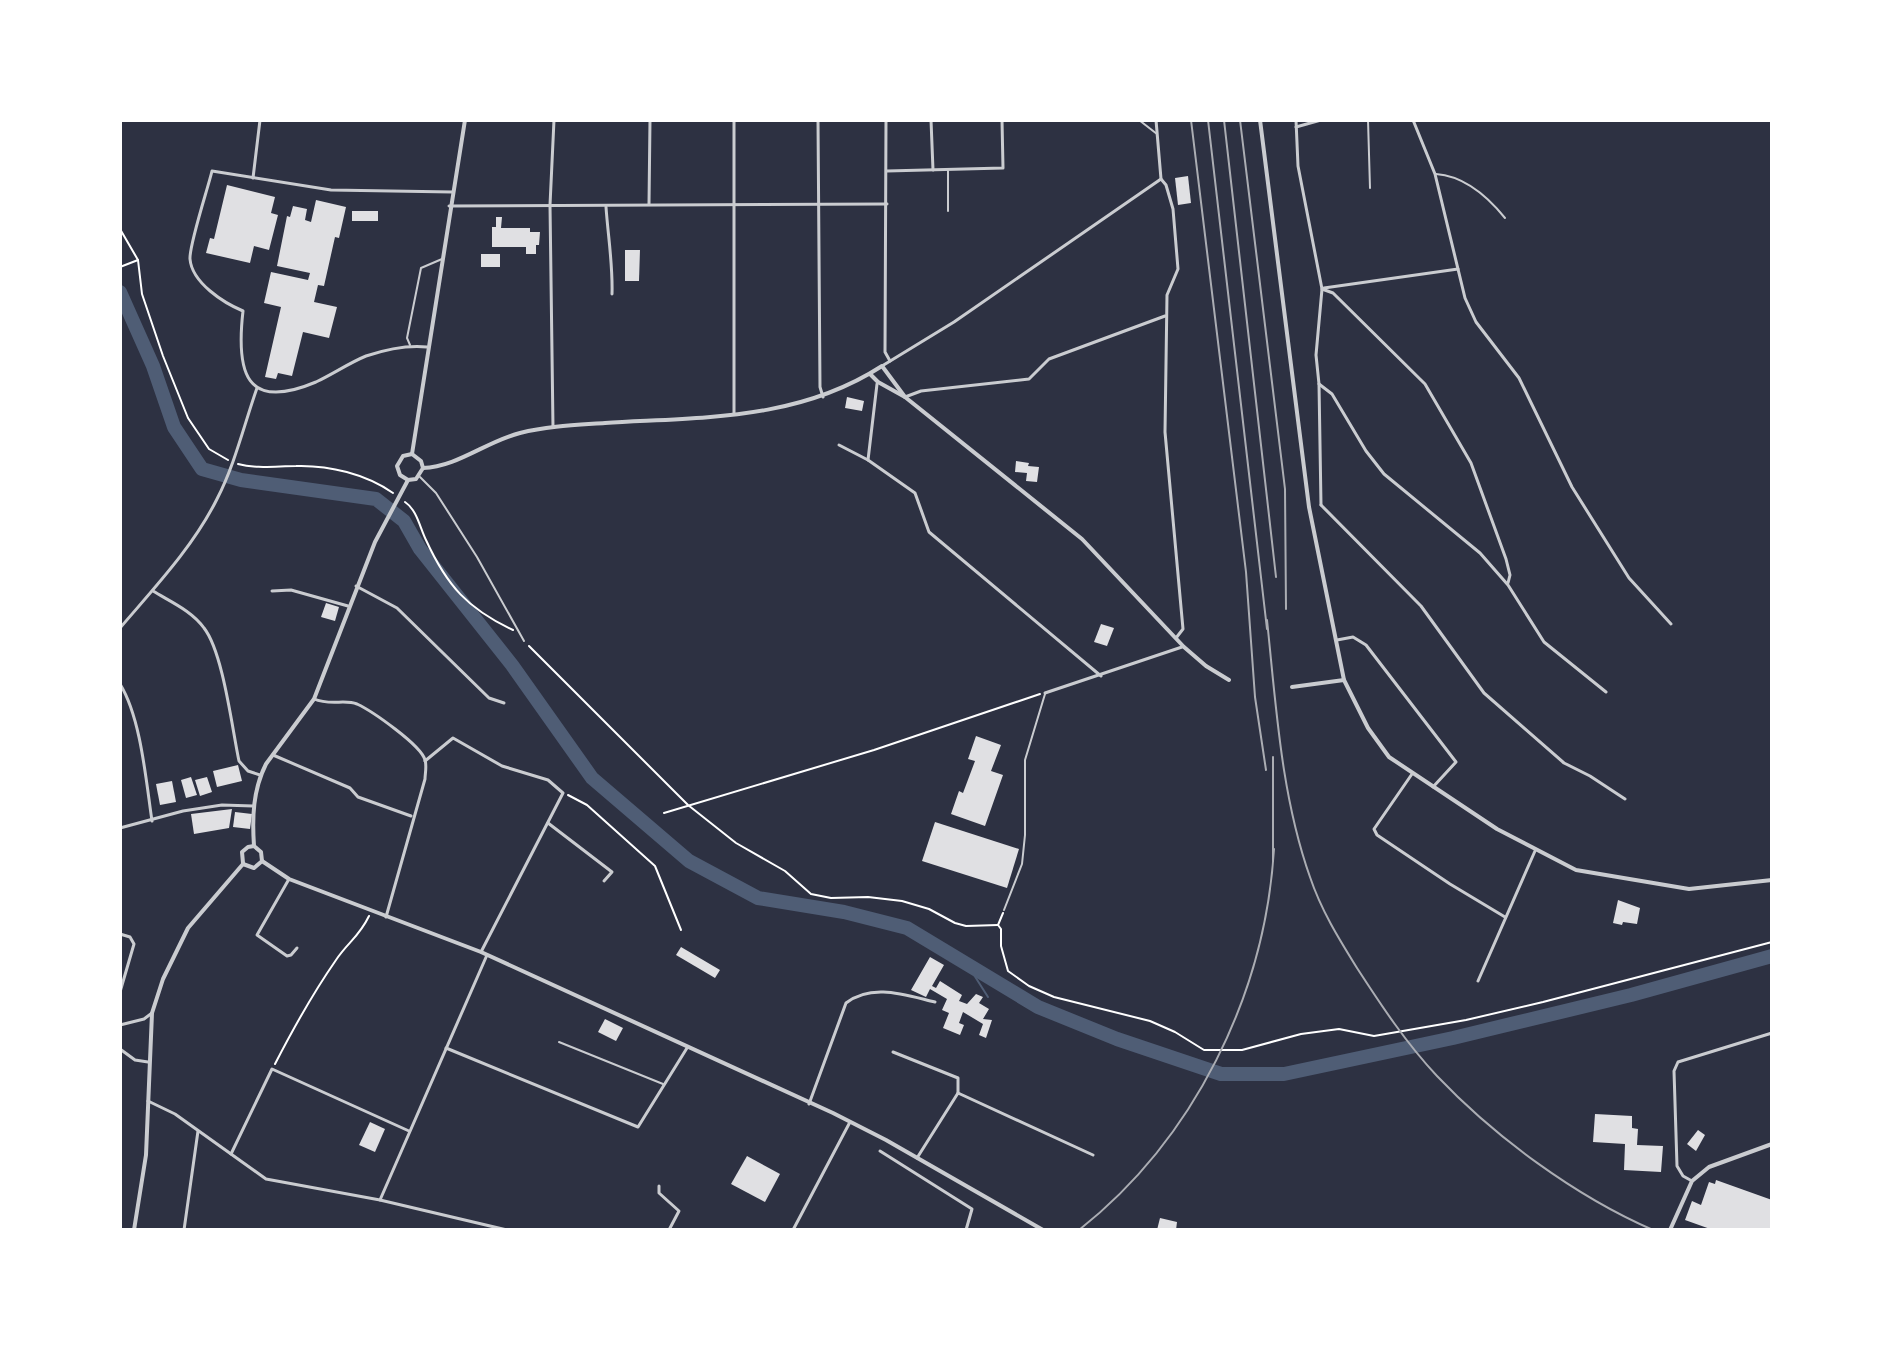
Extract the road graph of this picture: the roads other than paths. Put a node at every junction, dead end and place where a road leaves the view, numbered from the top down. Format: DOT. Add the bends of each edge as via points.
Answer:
graph roads {
  1 [pos="260,120"];
  2 [pos="465,120"];
  3 [pos="554,120"];
  4 [pos="650,120"];
  5 [pos="734,120"];
  6 [pos="818,120"];
  7 [pos="886,120"];
  8 [pos="931,120"];
  9 [pos="1002,120"];
  10 [pos="1139,120"];
  11 [pos="1260,120"];
  12 [pos="1296,120"];
  13 [pos="1321,120"];
  14 [pos="1368,120"];
  15 [pos="1413,120"];
  16 [pos="1155,121"];
  17 [pos="1296,127"];
  18 [pos="1158,135"];
  19 [pos="948,169"];
  20 [pos="933,170"];
  21 [pos="887,171"];
  22 [pos="1435,174"];
  23 [pos="253,178"];
  24 [pos="1161,179"];
  25 [pos="1370,188"];
  26 [pos="452,192"];
  27 [pos="734,204"];
  28 [pos="818,204"];
  29 [pos="887,204"];
  30 [pos="550,205"];
  31 [pos="649,205"];
  32 [pos="449,206"];
  33 [pos="606,206"];
  34 [pos="948,211"];
  35 [pos="1505,218"];
  36 [pos="442,258"];
  37 [pos="1458,269"];
  38 [pos="1322,289"];
  39 [pos="612,294"];
  40 [pos="1165,316"];
  41 [pos="410,346"];
  42 [pos="427,347"];
  43 [pos="890,361"];
  44 [pos="882,366"];
  45 [pos="870,374"];
  46 [pos="878,382"];
  47 [pos="1319,384"];
  48 [pos="257,388"];
  49 [pos="823,397"];
  50 [pos="905,397"];
  51 [pos="734,414"];
  52 [pos="553,427"];
  53 [pos="839,445"];
  54 [pos="412,454"];
  55 [pos="868,460"];
  56 [pos="423,468"];
  57 [pos="420,476"];
  58 [pos="408,480"];
  59 [pos="1321,505"];
  60 [pos="1309,507"];
  61 [pos="1508,585"];
  62 [pos="356,586"];
  63 [pos="152,590"];
  64 [pos="272,591"];
  65 [pos="348,606"];
  66 [pos="1671,624"];
  67 [pos="120,628"];
  68 [pos="1176,638"];
  69 [pos="1337,640"];
  70 [pos="524,641"];
  71 [pos="1184,647"];
  72 [pos="1101,676"];
  73 [pos="1229,680"];
  74 [pos="1344,680"];
  75 [pos="120,684"];
  76 [pos="1292,687"];
  77 [pos="1606,692"];
  78 [pos="1045,693"];
  79 [pos="314,699"];
  80 [pos="504,703"];
  81 [pos="273,755"];
  82 [pos="425,761"];
  83 [pos="1412,774"];
  84 [pos="260,775"];
  85 [pos="1433,787"];
  86 [pos="1625,799"];
  87 [pos="254,806"];
  88 [pos="413,817"];
  89 [pos="152,821"];
  90 [pos="548,822"];
  91 [pos="120,828"];
  92 [pos="254,846"];
  93 [pos="1535,851"];
  94 [pos="262,861"];
  95 [pos="243,864"];
  96 [pos="289,879"];
  97 [pos="1772,880"];
  98 [pos="604,881"];
  99 [pos="1004,910"];
  100 [pos="386,917"];
  101 [pos="1505,917"];
  102 [pos="120,934"];
  103 [pos="297,948"];
  104 [pos="481,952"];
  105 [pos="487,955"];
  106 [pos="1478,981"];
  107 [pos="120,992"];
  108 [pos="935,1002"];
  109 [pos="152,1013"];
  110 [pos="120,1025"];
  111 [pos="1772,1033"];
  112 [pos="559,1042"];
  113 [pos="688,1047"];
  114 [pos="446,1048"];
  115 [pos="120,1049"];
  116 [pos="893,1052"];
  117 [pos="151,1062"];
  118 [pos="664,1084"];
  119 [pos="958,1093"];
  120 [pos="148,1101"];
  121 [pos="809,1104"];
  122 [pos="850,1122"];
  123 [pos="198,1131"];
  124 [pos="410,1131"];
  125 [pos="1772,1144"];
  126 [pos="880,1151"];
  127 [pos="231,1154"];
  128 [pos="1093,1155"];
  129 [pos="917,1158"];
  130 [pos="1692,1181"];
  131 [pos="659,1186"];
  132 [pos="380,1200"];
  133 [pos="134,1230"];
  134 [pos="184,1230"];
  135 [pos="507,1230"];
  136 [pos="669,1230"];
  137 [pos="793,1230"];
  138 [pos="966,1230"];
  139 [pos="1043,1230"];
  140 [pos="1670,1230"];
  1 -- 23 [label="street"];
  2 -- 26 [label="street"];
  3 -- 30 [label="street"];
  4 -- 31 [label="street"];
  5 -- 27 [label="street"];
  6 -- 28 [label="street"];
  7 -- 21 [label="street"];
  8 -- 20 [label="street"];
  9 -- 19 [label="street" via="1003,168"];
  10 -- 18 [label="lane"];
  11 -- 60 [label="street"];
  12 -- 17 [label="street"];
  13 -- 17 [label="street"];
  14 -- 25 [label="lane"];
  15 -- 22 [label="street"];
  16 -- 18 [label="street"];
  17 -- 38 [label="street" via="1298,166"];
  18 -- 24 [label="street"];
  19 -- 20 [label="street"];
  19 -- 34 [label="lane"];
  20 -- 21 [label="street"];
  21 -- 29 [label="street"];
  22 -- 35 [label="lane" via="1463,181"];
  22 -- 37 [label="street"];
  23 -- 26 [label="street" via="331,190"];
  23 -- 48 [label="street" via="212,171 190,258 196,274 224,303 243,311 241,359 247,379"];
  24 -- 40 [label="street" via="1173,209 1178,269"];
  24 -- 43 [label="street"];
  26 -- 32 [label="street"];
  27 -- 28 [label="street"];
  27 -- 31 [label="street"];
  27 -- 51 [label="street"];
  28 -- 29 [label="street"];
  28 -- 49 [label="street"];
  29 -- 43 [label="street" via="885,352"];
  30 -- 32 [label="street"];
  30 -- 33 [label="street"];
  30 -- 52 [label="street"];
  31 -- 33 [label="street"];
  32 -- 36 [label="street"];
  33 -- 39 [label="street"];
  36 -- 41 [label="lane" via="421,268 407,338"];
  36 -- 42 [label="street"];
  37 -- 38 [label="street"];
  37 -- 66 [label="street" via="1476,322 1519,378 1572,487 1629,578"];
  38 -- 47 [label="street"];
  38 -- 61 [label="street" via="1333,293 1425,384 1471,463 1506,559"];
  40 -- 50 [label="street" via="1049,359 1029,379"];
  40 -- 68 [label="street" via="1165,432 1183,629"];
  41 -- 42 [label="street"];
  41 -- 48 [label="street" via="366,356 293,390"];
  42 -- 54 [label="street"];
  43 -- 44 [label="street"];
  44 -- 45 [label="street"];
  44 -- 50 [label="street"];
  45 -- 46 [label="street"];
  45 -- 49 [label="street"];
  46 -- 50 [label="street"];
  46 -- 55 [label="street"];
  47 -- 59 [label="street"];
  47 -- 61 [label="street" via="1332,394 1384,474 1480,553"];
  48 -- 63 [label="street" via="219,494"];
  49 -- 51 [label="street"];
  50 -- 68 [label="street" via="1082,539"];
  51 -- 52 [label="street"];
  52 -- 56 [label="street" via="520,433 435,468"];
  53 -- 55 [label="street"];
  54 -- 56 [label="street"];
  54 -- 58 [label="street" via="403,456 397,466"];
  55 -- 72 [label="street" via="915,493 929,532"];
  56 -- 57 [label="street"];
  57 -- 58 [label="street"];
  57 -- 70 [label="lane" via="453,519"];
  58 -- 62 [label="street"];
  59 -- 60 [label="street"];
  59 -- 86 [label="street" via="1421,606 1484,693 1564,763"];
  60 -- 69 [label="street"];
  61 -- 77 [label="street" via="1544,642"];
  62 -- 65 [label="street"];
  62 -- 80 [label="street" via="397,608 489,698"];
  63 -- 67 [label="street"];
  63 -- 84 [label="street" via="205,629 239,761"];
  64 -- 65 [label="street" via="291,590"];
  65 -- 79 [label="street"];
  68 -- 71 [label="street"];
  69 -- 74 [label="street"];
  69 -- 85 [label="street" via="1353,637 1366,645 1456,762"];
  71 -- 72 [label="street"];
  71 -- 73 [label="street"];
  72 -- 78 [label="street"];
  74 -- 76 [label="street"];
  74 -- 83 [label="street" via="1379,746"];
  75 -- 89 [label="street" via="142,757"];
  78 -- 99 [label="lane" via="1025,760 1022,864"];
  79 -- 81 [label="street"];
  79 -- 82 [label="street" via="358,705 396,730"];
  81 -- 84 [label="street"];
  81 -- 88 [label="street"];
  82 -- 88 [label="street"];
  82 -- 90 [label="street" via="453,738 502,766 548,780 563,793"];
  83 -- 85 [label="street"];
  83 -- 101 [label="street" via="1374,829 1377,835"];
  84 -- 87 [label="street"];
  85 -- 93 [label="street"];
  87 -- 89 [label="street" via="207,807"];
  87 -- 92 [label="street"];
  88 -- 100 [label="street"];
  89 -- 91 [label="street"];
  90 -- 98 [label="street" via="612,872"];
  90 -- 104 [label="street"];
  92 -- 94 [label="street"];
  92 -- 95 [label="street" via="242,852"];
  93 -- 97 [label="street" via="1576,870 1689,889"];
  93 -- 101 [label="street"];
  94 -- 95 [label="street" via="254,868"];
  94 -- 96 [label="street"];
  95 -- 109 [label="street" via="188,928"];
  96 -- 100 [label="street"];
  96 -- 103 [label="street" via="257,935 287,956"];
  100 -- 104 [label="street"];
  101 -- 106 [label="street"];
  102 -- 107 [label="street" via="134,944"];
  104 -- 105 [label="street"];
  105 -- 113 [label="street"];
  105 -- 114 [label="street"];
  108 -- 121 [label="street" via="887,991 865,993 846,1003"];
  109 -- 110 [label="street"];
  109 -- 117 [label="street"];
  111 -- 130 [label="street" via="1678,1062 1677,1166"];
  112 -- 118 [label="lane"];
  113 -- 118 [label="street"];
  113 -- 121 [label="street"];
  114 -- 118 [label="street" via="638,1127"];
  114 -- 124 [label="street"];
  115 -- 117 [label="street" via="135,1060"];
  116 -- 119 [label="street" via="958,1078"];
  117 -- 120 [label="street"];
  119 -- 128 [label="street"];
  119 -- 129 [label="street"];
  120 -- 123 [label="street"];
  120 -- 133 [label="street"];
  121 -- 122 [label="street"];
  122 -- 129 [label="street"];
  122 -- 137 [label="street"];
  123 -- 127 [label="street"];
  123 -- 134 [label="street"];
  124 -- 127 [label="street" via="272,1069"];
  124 -- 132 [label="street"];
  125 -- 130 [label="street" via="1709,1167"];
  126 -- 138 [label="street" via="972,1209"];
  127 -- 132 [label="street" via="266,1179"];
  129 -- 139 [label="street"];
  130 -- 140 [label="street"];
  131 -- 136 [label="street" via="659,1193 679,1211"];
  132 -- 135 [label="street"];
}
